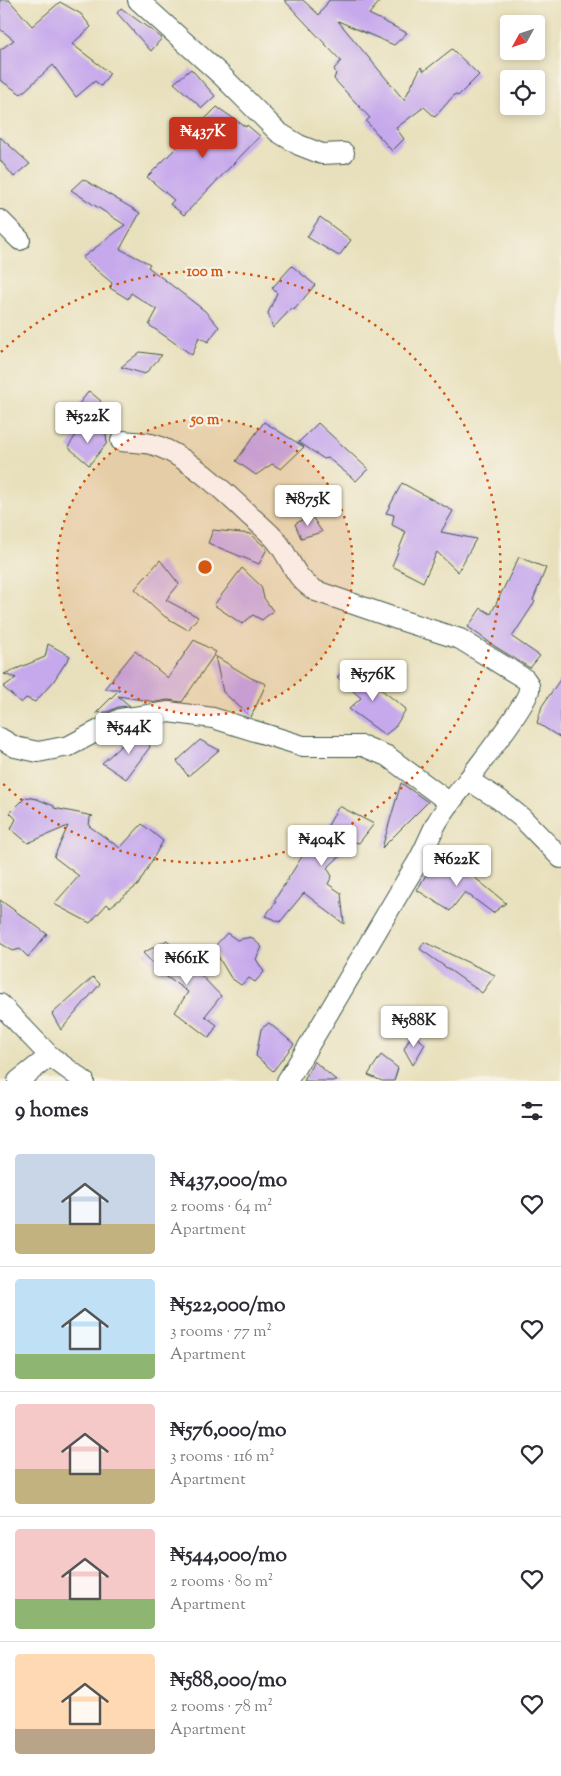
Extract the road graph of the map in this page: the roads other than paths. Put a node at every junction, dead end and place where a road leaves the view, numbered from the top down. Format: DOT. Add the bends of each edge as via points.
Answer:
graph roads {
  1 [pos="138,0"];
  2 [pos="344,153"];
  3 [pos="0,220"];
  4 [pos="20,240"];
  5 [pos="121,441"];
  6 [pos="0,738"];
  7 [pos="468,780"];
  8 [pos="450,803"];
  9 [pos="561,856"];
  10 [pos="0,1004"];
  11 [pos="50,1056"];
  12 [pos="18,1081"];
  13 [pos="84,1081"];
  14 [pos="287,1081"];
  1 -- 2 [label="street" via="278,132 299,146 322,154"];
  3 -- 4 [label="street"];
  5 -- 7 [label="street" via="152,444 175,454 225,492 279,544 294,571 316,591 460,639 525,680 529,691 520,708"];
  6 -- 8 [label="street" via="16,747 38,752 69,746 120,719 169,712 213,718 303,746 364,746 388,756"];
  7 -- 8 [label="street"];
  7 -- 9 [label="street" via="500,800"];
  8 -- 14 [label="street"];
  10 -- 11 [label="street"];
  11 -- 12 [label="street"];
  11 -- 13 [label="street"];
}
